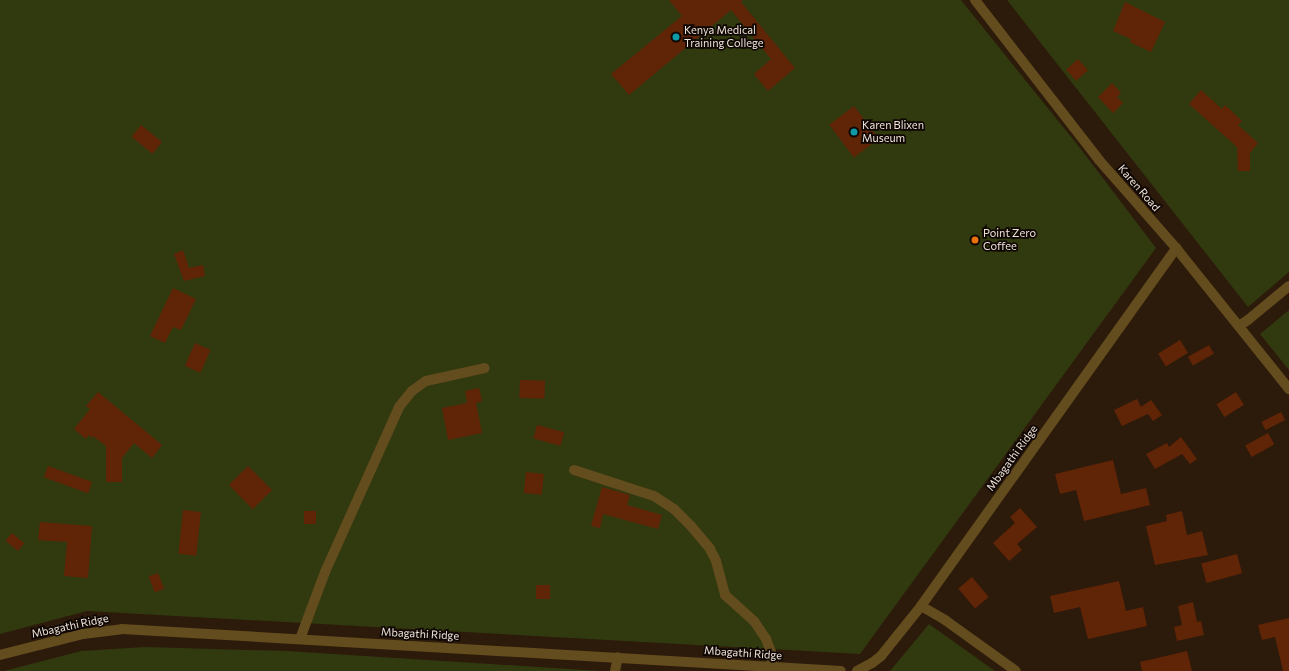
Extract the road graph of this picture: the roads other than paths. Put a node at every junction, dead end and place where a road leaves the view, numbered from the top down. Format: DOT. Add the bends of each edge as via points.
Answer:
graph roads {
  1 [pos="975,0"];
  2 [pos="1176,248"];
  3 [pos="1289,286"];
  4 [pos="1239,326"];
  5 [pos="484,368"];
  6 [pos="1289,389"];
  7 [pos="574,470"];
  8 [pos="921,606"];
  9 [pos="300,639"];
  10 [pos="0,655"];
  11 [pos="618,657"];
  12 [pos="772,667"];
  13 [pos="748,668"];
  14 [pos="615,671"];
  15 [pos="841,671"];
  16 [pos="857,671"];
  17 [pos="1016,671"];
  1 -- 2 [label="street, Karen Road" via="1099,160"];
  2 -- 4 [label="street, Karen Road"];
  2 -- 8 [label="street, Mbagathi Ridge"];
  3 -- 4 [label="street"];
  4 -- 6 [label="street, Karen Road"];
  5 -- 9 [label="street" via="426,381 412,391 399,407 325,572"];
  7 -- 12 [label="street" via="654,496 674,509 710,550 716,561 725,595 754,621 766,639 771,652"];
  8 -- 16 [label="street, Mbagathi Ridge" via="881,656"];
  8 -- 17 [label="street"];
  9 -- 10 [label="street, Mbagathi Ridge" via="122,629 83,634"];
  9 -- 11 [label="street, Mbagathi Ridge"];
  11 -- 13 [label="street, Mbagathi Ridge"];
  11 -- 14 [label="street"];
  12 -- 13 [label="street, Mbagathi Ridge"];
  12 -- 15 [label="street, Mbagathi Ridge"];
}
